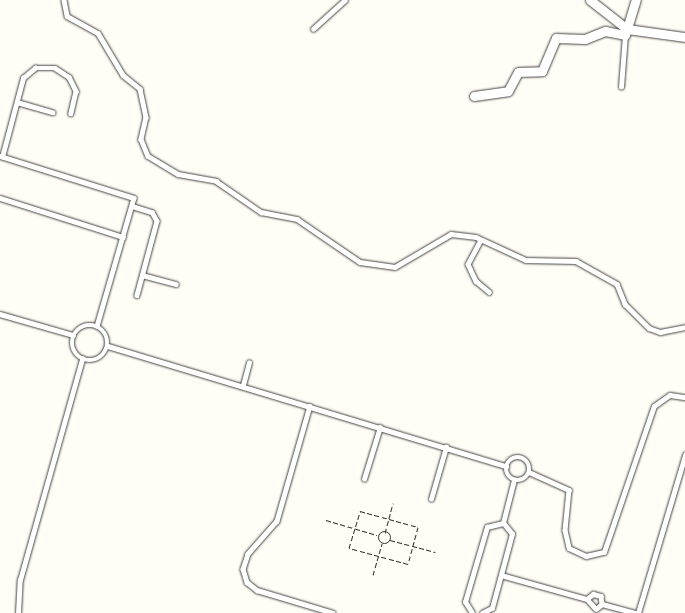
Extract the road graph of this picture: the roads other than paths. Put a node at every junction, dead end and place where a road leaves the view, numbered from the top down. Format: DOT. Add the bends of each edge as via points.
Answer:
graph roads {
  1 [pos="64,0"];
  2 [pos="345,0"];
  3 [pos="590,0"];
  4 [pos="636,0"];
  5 [pos="313,29"];
  6 [pos="626,32"];
  7 [pos="685,37"];
  8 [pos="621,87"];
  9 [pos="474,96"];
  10 [pos="17,102"];
  11 [pos="53,112"];
  12 [pos="71,113"];
  13 [pos="1,157"];
  14 [pos="0,198"];
  15 [pos="132,206"];
  16 [pos="123,237"];
  17 [pos="481,240"];
  18 [pos="142,275"];
  19 [pos="176,284"];
  20 [pos="489,292"];
  21 [pos="137,295"];
  22 [pos="0,314"];
  23 [pos="97,326"];
  24 [pos="685,327"];
  25 [pos="73,335"];
  26 [pos="108,346"];
  27 [pos="82,359"];
  28 [pos="249,363"];
  29 [pos="243,386"];
  30 [pos="685,397"];
  31 [pos="310,406"];
  32 [pos="380,427"];
  33 [pos="446,447"];
  34 [pos="685,454"];
  35 [pos="506,466"];
  36 [pos="529,472"];
  37 [pos="364,479"];
  38 [pos="514,480"];
  39 [pos="431,499"];
  40 [pos="503,523"];
  41 [pos="501,575"];
  42 [pos="587,599"];
  43 [pos="602,604"];
  44 [pos="18,613"];
  45 [pos="333,613"];
  46 [pos="472,613"];
  47 [pos="482,613"];
  48 [pos="637,613"];
  1 -- 17 [label="lane" via="71,20 98,33 123,75 140,89 146,117 141,139 148,156 178,174 216,181 261,212 297,219 360,262 395,267 452,234"];
  2 -- 5 [label="lane"];
  3 -- 6 [label="street"];
  4 -- 6 [label="street"];
  6 -- 7 [label="street"];
  6 -- 8 [label="lane"];
  6 -- 9 [label="street" via="605,32 585,39 554,39 544,69 518,72 508,91"];
  10 -- 11 [label="lane"];
  10 -- 12 [label="lane" via="27,73 45,66 55,68 74,84"];
  10 -- 13 [label="lane"];
  13 -- 15 [label="lane" via="134,198"];
  14 -- 16 [label="lane"];
  15 -- 16 [label="lane"];
  15 -- 18 [label="lane" via="152,212 157,221"];
  16 -- 23 [label="lane"];
  17 -- 20 [label="lane" via="468,264 476,281"];
  17 -- 24 [label="lane" via="526,260 582,263 617,284 626,304 648,328 660,332"];
  18 -- 19 [label="lane"];
  18 -- 21 [label="lane"];
  22 -- 25 [label="lane"];
  23 -- 25 [label="lane" via="83,326"];
  23 -- 26 [label="lane" via="107,336"];
  25 -- 27 [label="lane" via="73,349"];
  26 -- 27 [label="lane" via="96,360"];
  26 -- 29 [label="lane"];
  27 -- 44 [label="lane" via="20,580"];
  28 -- 29 [label="lane"];
  29 -- 31 [label="lane"];
  30 -- 36 [label="lane" via="670,396 654,406 604,552 586,556 570,548 565,530 569,490"];
  31 -- 32 [label="lane"];
  31 -- 45 [label="lane" via="277,521 248,554 243,569 247,582 257,590"];
  32 -- 33 [label="lane"];
  32 -- 37 [label="lane"];
  33 -- 35 [label="lane"];
  33 -- 39 [label="lane"];
  34 -- 48 [label="lane"];
  35 -- 36 [label="lane" via="512,458 521,457"];
  35 -- 38 [label="lane" via="507,475"];
  36 -- 38 [label="lane"];
  38 -- 40 [label="lane"];
  40 -- 41 [label="lane" via="512,534"];
  40 -- 46 [label="lane" via="487,527 465,602"];
  41 -- 42 [label="lane"];
  41 -- 47 [label="lane" via="492,608"];
  42 -- 43 [label="lane" via="596,609"];
  42 -- 43 [label="lane" via="592,594 601,596"];
  43 -- 48 [label="lane"];
}
